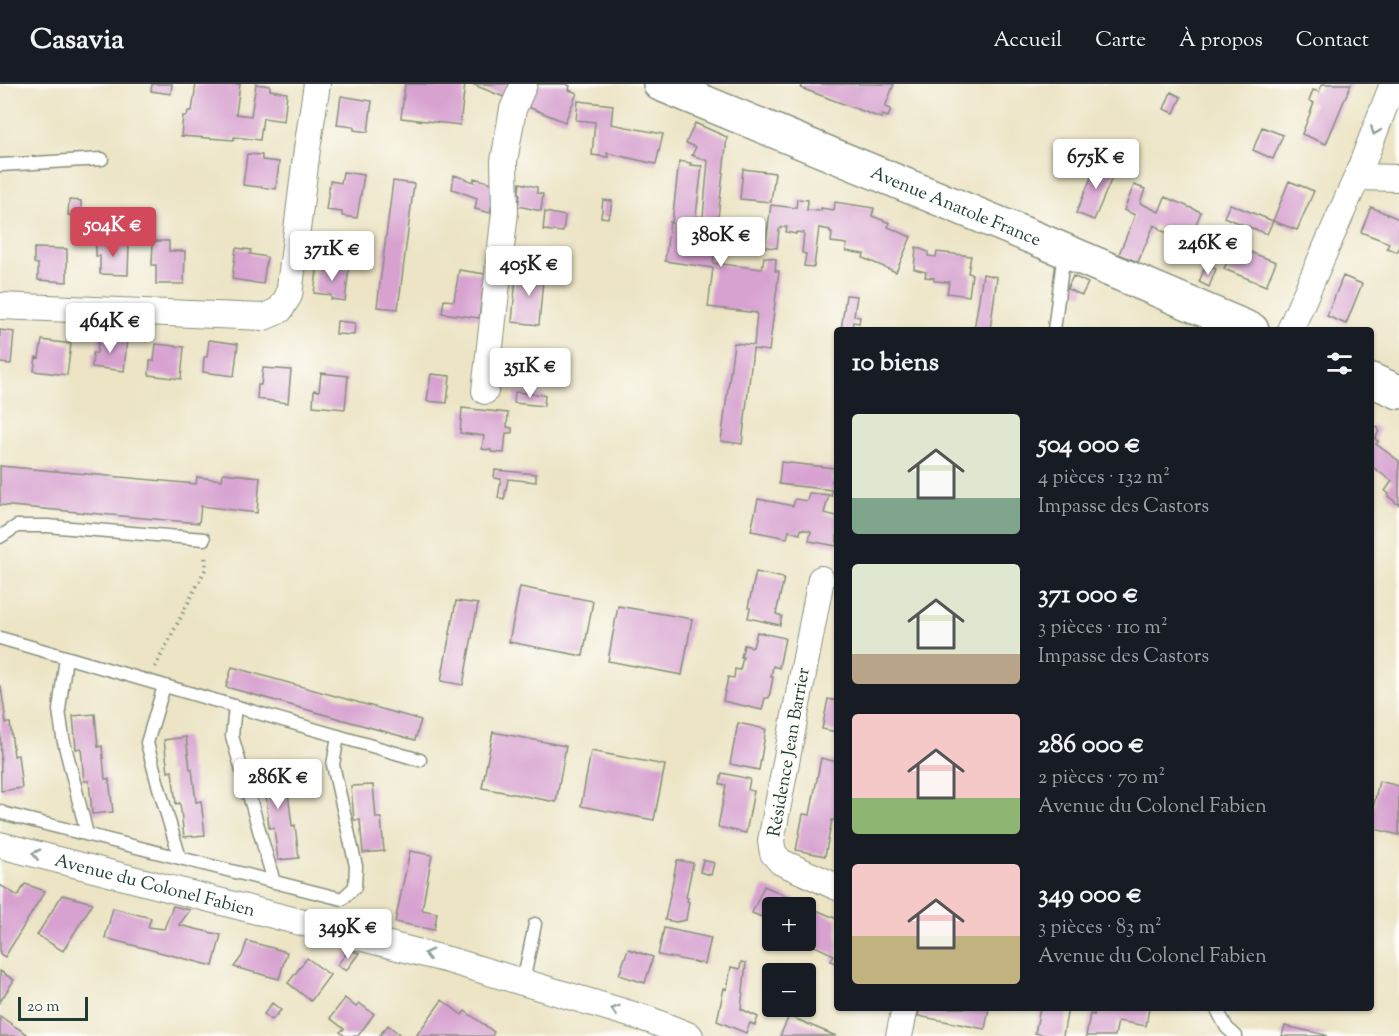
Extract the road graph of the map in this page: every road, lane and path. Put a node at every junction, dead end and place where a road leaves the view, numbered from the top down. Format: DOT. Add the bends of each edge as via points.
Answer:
graph roads {
  1 [pos="317,84"];
  2 [pos="524,84"];
  3 [pos="660,84"];
  4 [pos="1393,84"];
  5 [pos="102,159"];
  6 [pos="0,165"];
  7 [pos="1357,177"];
  8 [pos="1399,178"];
  9 [pos="1064,251"];
  10 [pos="0,306"];
  11 [pos="1054,327"];
  12 [pos="1245,327"];
  13 [pos="1291,327"];
  14 [pos="1374,381"];
  15 [pos="485,391"];
  16 [pos="1399,392"];
  17 [pos="0,537"];
  18 [pos="204,539"];
  19 [pos="820,579"];
  20 [pos="0,638"];
  21 [pos="66,657"];
  22 [pos="148,681"];
  23 [pos="164,686"];
  24 [pos="235,706"];
  25 [pos="338,736"];
  26 [pos="420,760"];
  27 [pos="0,810"];
  28 [pos="87,834"];
  29 [pos="0,845"];
  30 [pos="180,858"];
  31 [pos="274,882"];
  32 [pos="834,885"];
  33 [pos="536,924"];
  34 [pos="523,982"];
  35 [pos="904,1011"];
  36 [pos="1218,1011"];
  37 [pos="690,1036"];
  38 [pos="899,1036"];
  39 [pos="1236,1036"];
  1 -- 10 [label="street" via="289,295 280,310 264,317"];
  2 -- 15 [label="street" via="513,109 504,161 505,212"];
  3 -- 9 [label="main road, Avenue Anatole France"];
  4 -- 7 [label="street, one-way"];
  5 -- 6 [label="lane"];
  7 -- 8 [label="street"];
  7 -- 13 [label="street"];
  9 -- 11 [label="lane"];
  9 -- 12 [label="main road, Avenue Anatole France"];
  14 -- 16 [label="main road"];
  17 -- 18 [label="lane" via="17,526 47,526"];
  18 -- 22 [label="path" via="206,568"];
  19 -- 32 [label="street, Résidence Jean Barrier" via="771,841 773,853 781,862"];
  20 -- 21 [label="lane"];
  21 -- 22 [label="lane"];
  21 -- 28 [label="lane" via="59,710"];
  22 -- 23 [label="lane"];
  23 -- 24 [label="lane"];
  23 -- 30 [label="lane" via="147,742"];
  24 -- 25 [label="lane"];
  24 -- 31 [label="lane" via="232,736"];
  25 -- 26 [label="lane"];
  25 -- 31 [label="lane" via="333,765 356,867 355,886 342,899"];
  27 -- 28 [label="lane"];
  28 -- 30 [label="lane"];
  34 -- 29 [label="street, Avenue du Colonel Fabien, one-way"];
  30 -- 31 [label="lane"];
  33 -- 34 [label="lane"];
  37 -- 34 [label="street, Avenue du Colonel Fabien, one-way"];
  35 -- 38 [label="street"];
  36 -- 39 [label="lane"];
}
